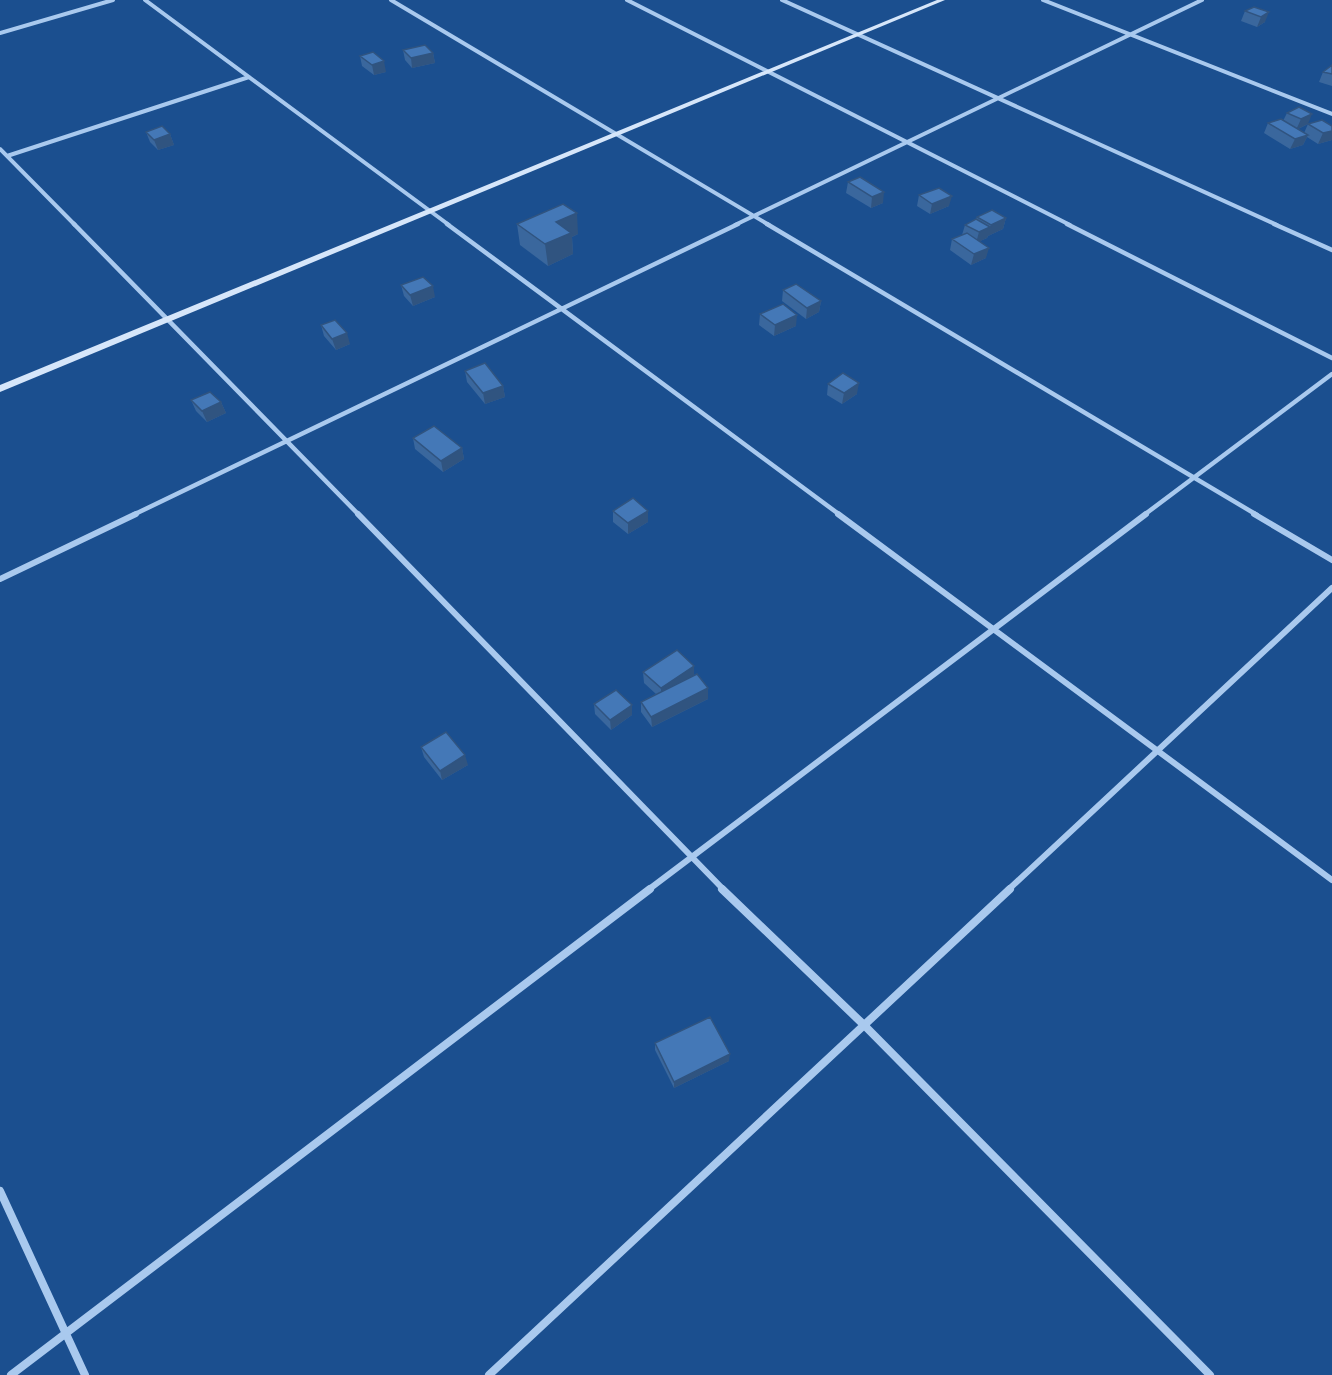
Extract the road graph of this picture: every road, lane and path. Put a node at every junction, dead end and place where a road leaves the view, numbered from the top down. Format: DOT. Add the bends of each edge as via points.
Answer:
graph roads {
  1 [pos="113,0"];
  2 [pos="145,0"];
  3 [pos="391,0"];
  4 [pos="627,0"];
  5 [pos="782,0"];
  6 [pos="942,0"];
  7 [pos="1043,0"];
  8 [pos="1202,0"];
  9 [pos="0,33"];
  10 [pos="859,34"];
  11 [pos="1130,34"];
  12 [pos="769,72"];
  13 [pos="249,77"];
  14 [pos="999,98"];
  15 [pos="1332,114"];
  16 [pos="617,134"];
  17 [pos="907,142"];
  18 [pos="0,149"];
  19 [pos="7,156"];
  20 [pos="430,211"];
  21 [pos="754,216"];
  22 [pos="1332,250"];
  23 [pos="562,308"];
  24 [pos="167,320"];
  25 [pos="1332,358"];
  26 [pos="1332,374"];
  27 [pos="0,389"];
  28 [pos="287,440"];
  29 [pos="1194,477"];
  30 [pos="1332,560"];
  31 [pos="0,579"];
  32 [pos="1332,588"];
  33 [pos="993,628"];
  34 [pos="1157,751"];
  35 [pos="690,858"];
  36 [pos="1332,880"];
  37 [pos="864,1025"];
  38 [pos="0,1191"];
  39 [pos="66,1333"];
  40 [pos="11,1375"];
  41 [pos="85,1375"];
  42 [pos="489,1375"];
  43 [pos="1210,1375"];
  1 -- 9 [label="street"];
  2 -- 13 [label="street"];
  3 -- 16 [label="street"];
  4 -- 12 [label="street"];
  5 -- 10 [label="street"];
  6 -- 10 [label="street"];
  7 -- 11 [label="street"];
  8 -- 11 [label="street"];
  10 -- 12 [label="street"];
  10 -- 14 [label="street"];
  11 -- 14 [label="street"];
  11 -- 15 [label="street"];
  12 -- 16 [label="street"];
  12 -- 17 [label="street"];
  13 -- 19 [label="street"];
  13 -- 20 [label="street"];
  14 -- 17 [label="street"];
  14 -- 22 [label="street"];
  16 -- 20 [label="street"];
  16 -- 21 [label="street"];
  17 -- 21 [label="street"];
  17 -- 25 [label="street"];
  18 -- 19 [label="street"];
  19 -- 24 [label="street"];
  20 -- 23 [label="street"];
  20 -- 24 [label="street"];
  21 -- 23 [label="street"];
  21 -- 29 [label="street"];
  23 -- 28 [label="street"];
  23 -- 33 [label="street"];
  24 -- 27 [label="street"];
  24 -- 28 [label="street"];
  26 -- 29 [label="street"];
  28 -- 31 [label="street"];
  28 -- 35 [label="street"];
  29 -- 30 [label="street"];
  29 -- 33 [label="street"];
  32 -- 34 [label="street"];
  33 -- 34 [label="street"];
  33 -- 35 [label="street"];
  34 -- 36 [label="street"];
  34 -- 37 [label="street"];
  35 -- 37 [label="street"];
  35 -- 39 [label="street"];
  37 -- 42 [label="street"];
  37 -- 43 [label="street"];
  38 -- 39 [label="street"];
  39 -- 40 [label="street"];
  39 -- 41 [label="street"];
}
